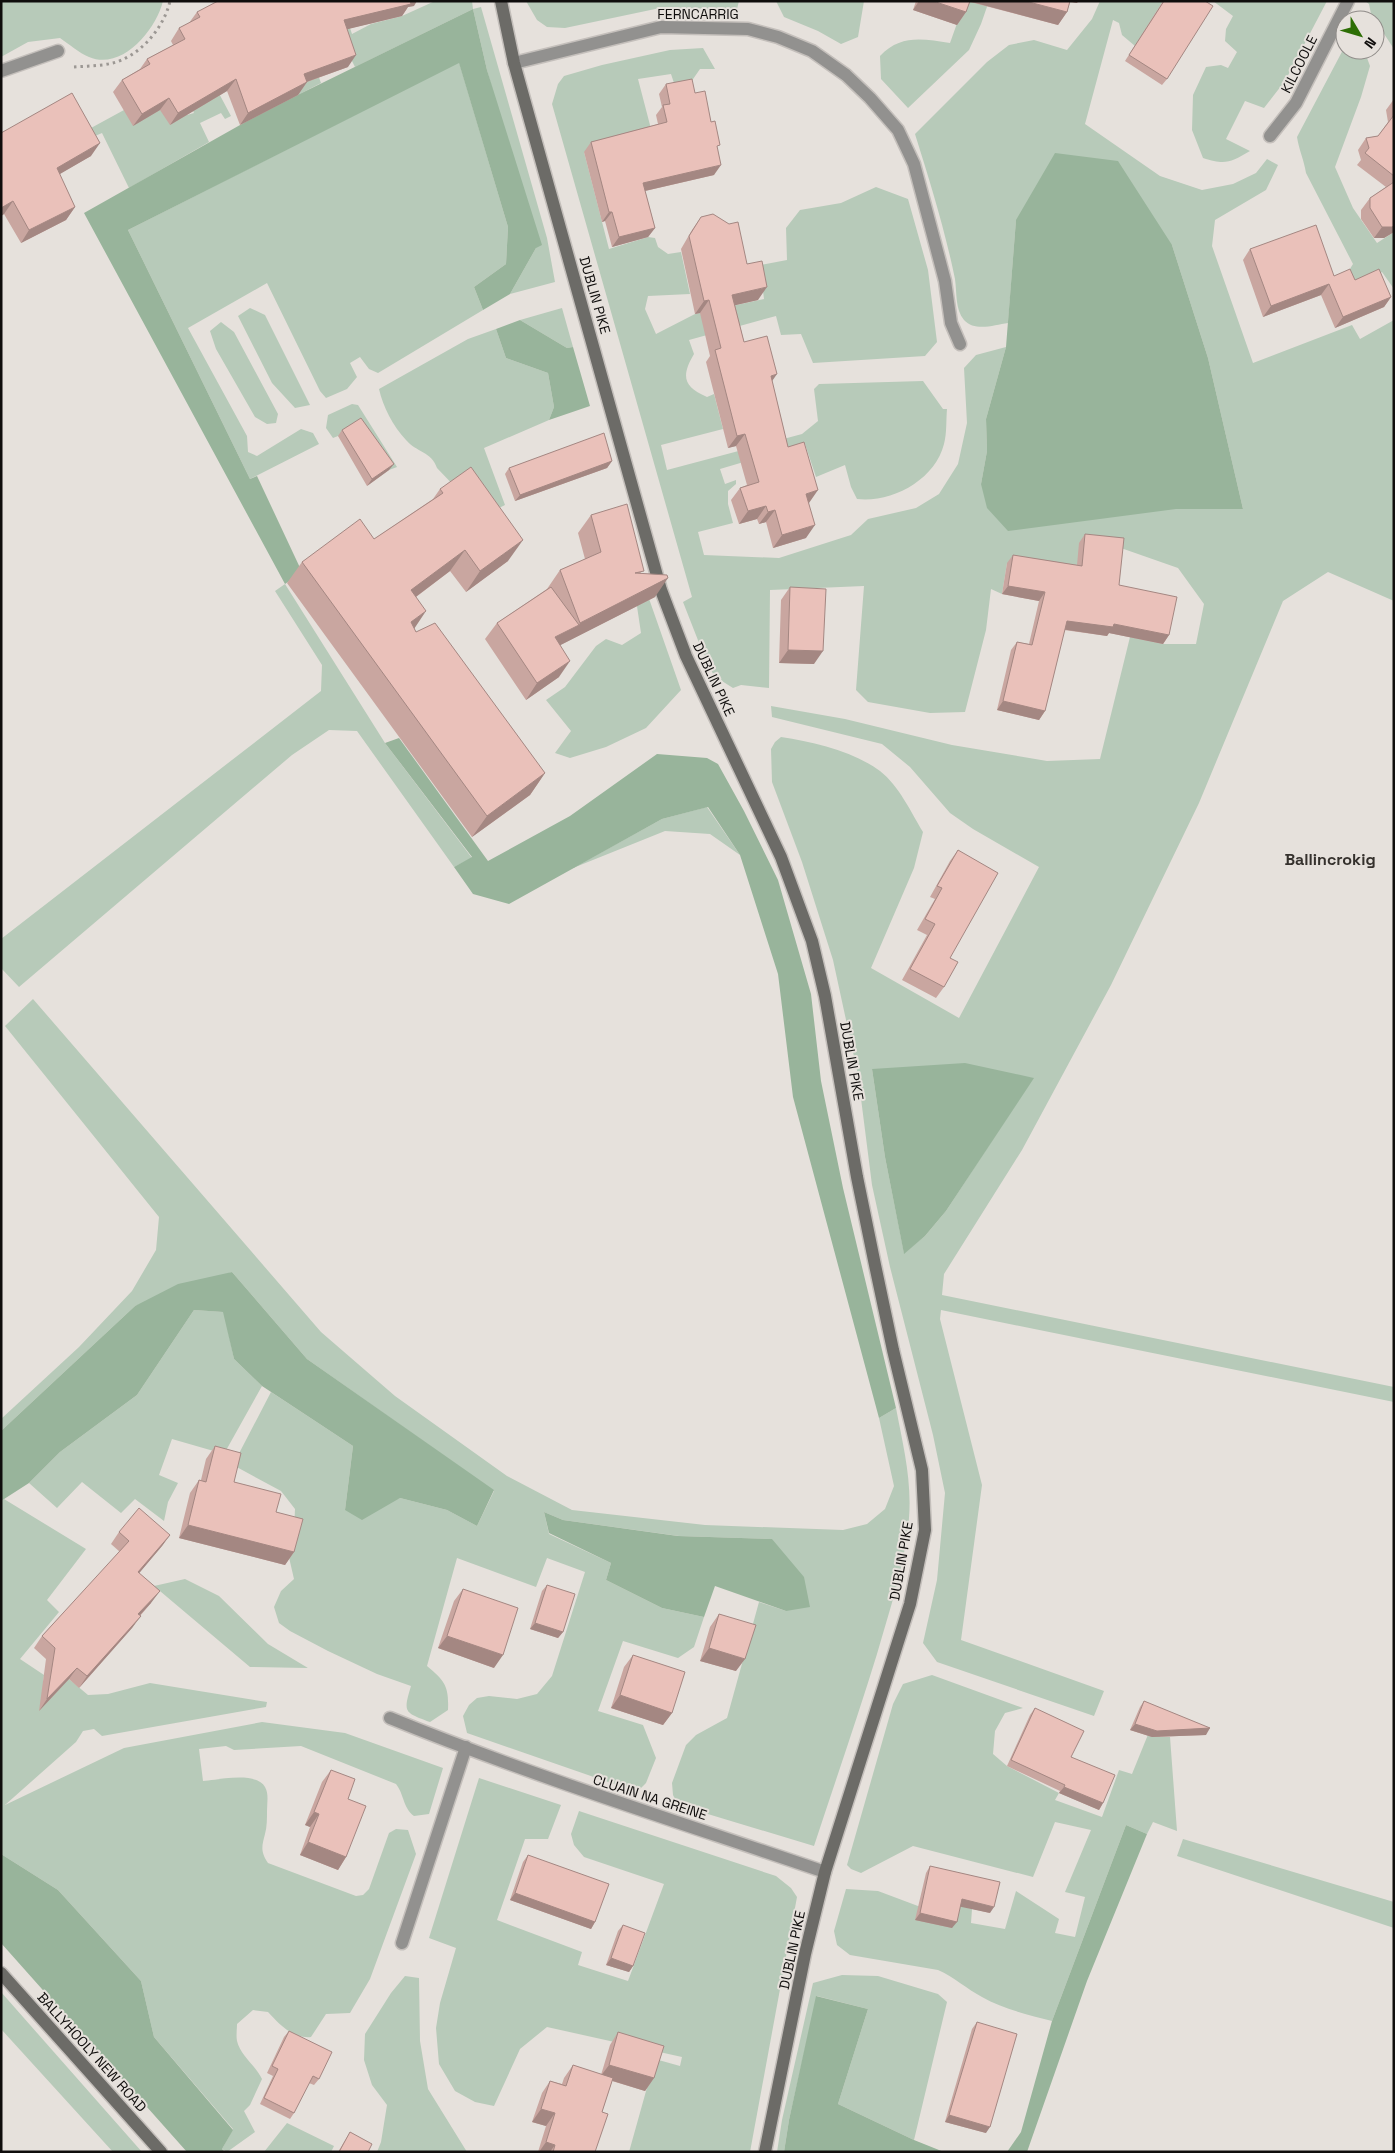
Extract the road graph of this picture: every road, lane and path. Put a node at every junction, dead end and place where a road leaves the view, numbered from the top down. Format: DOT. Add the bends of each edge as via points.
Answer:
graph roads {
  1 [pos="170,1"];
  2 [pos="502,1"];
  3 [pos="1348,1"];
  4 [pos="58,51"];
  5 [pos="514,63"];
  6 [pos="1,71"];
  7 [pos="1270,136"];
  8 [pos="960,344"];
  9 [pos="390,1718"];
  10 [pos="466,1747"];
  11 [pos="825,1872"];
  12 [pos="402,1943"];
  13 [pos="1,1973"];
  14 [pos="161,2152"];
  15 [pos="765,2152"];
  1 -- 4 [label="path" via="159,27 147,43 114,63 72,67"];
  2 -- 5 [label="street, DUBLIN PIKE"];
  3 -- 7 [label="street, KILCOOLE" via="1296,103"];
  4 -- 6 [label="street"];
  5 -- 8 [label="street, FERNCARRIG" via="661,27 748,29 778,37 812,52 846,75 898,130 914,164 945,281 951,323"];
  5 -- 11 [label="street, DUBLIN PIKE" via="661,590 686,656 781,857 812,942 875,1265 922,1470 925,1530 910,1604"];
  9 -- 10 [label="street, CLUAIN NA GREINE"];
  10 -- 11 [label="street, CLUAIN NA GREINE" via="577,1789"];
  10 -- 12 [label="street"];
  11 -- 15 [label="street, DUBLIN PIKE"];
  13 -- 14 [label="street, BALLYHOOLY NEW ROAD"];
}
